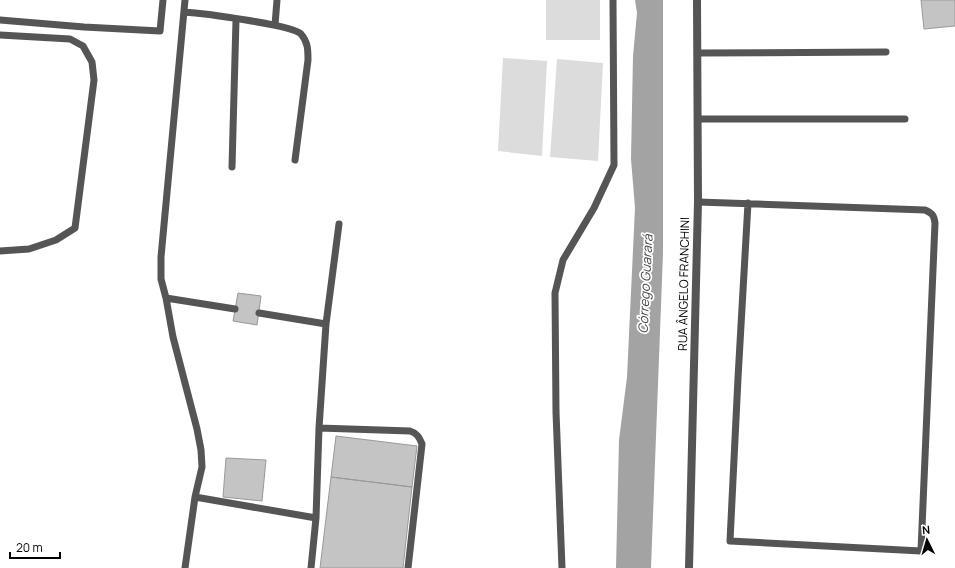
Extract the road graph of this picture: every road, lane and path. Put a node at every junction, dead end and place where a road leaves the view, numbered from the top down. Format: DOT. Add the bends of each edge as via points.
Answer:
graph roads {
  1 [pos="163,0"];
  2 [pos="185,0"];
  3 [pos="277,0"];
  4 [pos="613,0"];
  5 [pos="697,0"];
  6 [pos="184,12"];
  7 [pos="0,20"];
  8 [pos="236,20"];
  9 [pos="275,25"];
  10 [pos="0,35"];
  11 [pos="886,52"];
  12 [pos="698,53"];
  13 [pos="698,119"];
  14 [pos="906,119"];
  15 [pos="295,160"];
  16 [pos="232,167"];
  17 [pos="698,202"];
  18 [pos="748,203"];
  19 [pos="339,224"];
  20 [pos="0,251"];
  21 [pos="166,298"];
  22 [pos="235,309"];
  23 [pos="259,313"];
  24 [pos="326,324"];
  25 [pos="320,428"];
  26 [pos="195,498"];
  27 [pos="316,518"];
  28 [pos="185,568"];
  29 [pos="311,568"];
  30 [pos="408,568"];
  31 [pos="562,568"];
  32 [pos="689,568"];
  1 -- 7 [label="lane" via="160,31"];
  2 -- 6 [label="lane"];
  3 -- 9 [label="lane"];
  4 -- 31 [label="lane" via="614,165 594,208 563,260 555,293 556,412"];
  5 -- 12 [label="street, RUA ÂNGELO FRANCHINI"];
  6 -- 8 [label="lane"];
  6 -- 21 [label="lane" via="162,257 161,279"];
  8 -- 9 [label="lane"];
  8 -- 16 [label="lane"];
  9 -- 15 [label="lane" via="300,33 308,44"];
  10 -- 20 [label="lane" via="70,39 83,46 92,62 94,80 75,228 56,240 29,249"];
  11 -- 12 [label="lane"];
  12 -- 13 [label="street, RUA ÂNGELO FRANCHINI"];
  13 -- 14 [label="lane"];
  13 -- 17 [label="street, RUA ÂNGELO FRANCHINI"];
  17 -- 18 [label="lane"];
  17 -- 32 [label="street, RUA ÂNGELO FRANCHINI"];
  18 -- 18 [label="lane" via="925,210 931,212 934,217 921,551 730,541"];
  19 -- 24 [label="lane"];
  21 -- 22 [label="lane"];
  21 -- 26 [label="lane" via="201,450 202,467"];
  23 -- 24 [label="lane"];
  24 -- 25 [label="lane"];
  25 -- 27 [label="lane"];
  25 -- 30 [label="lane" via="410,430 420,438 422,444"];
  26 -- 27 [label="lane"];
  26 -- 28 [label="lane"];
  27 -- 29 [label="lane"];
}
